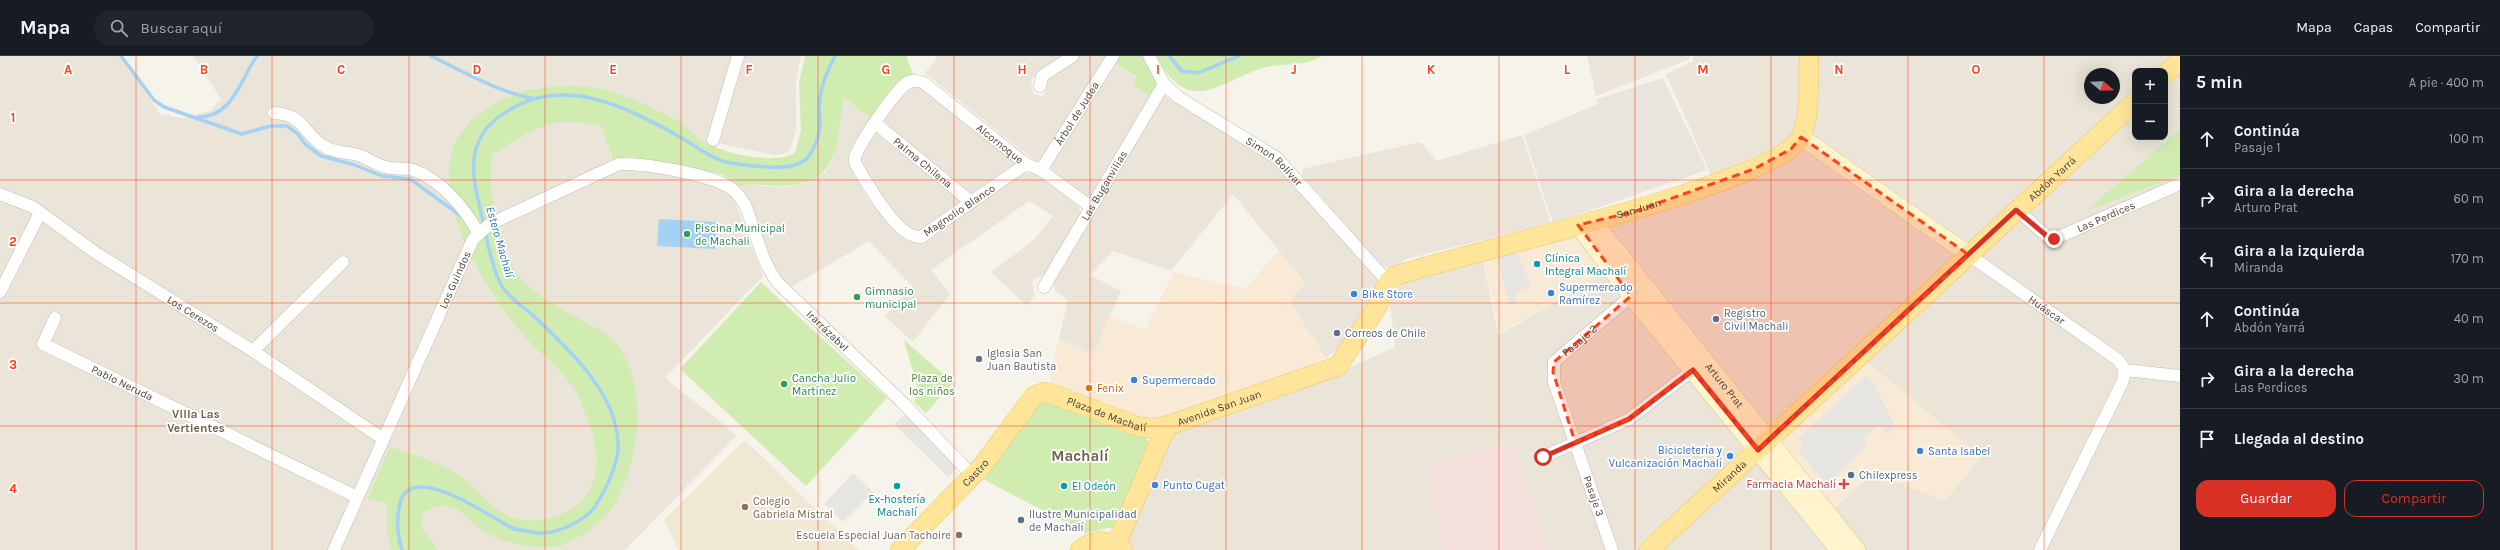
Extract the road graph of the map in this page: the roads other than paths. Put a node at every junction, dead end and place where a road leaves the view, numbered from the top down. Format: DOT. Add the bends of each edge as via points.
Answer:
graph roads {
  1 [pos="738,56"];
  2 [pos="1073,56"];
  3 [pos="1113,56"];
  4 [pos="1149,56"];
  5 [pos="1809,56"];
  6 [pos="2180,61"];
  7 [pos="2168,71"];
  8 [pos="910,81"];
  9 [pos="1164,84"];
  10 [pos="1040,86"];
  11 [pos="2133,104"];
  12 [pos="274,113"];
  13 [pos="875,122"];
  14 [pos="1801,137"];
  15 [pos="713,140"];
  16 [pos="1026,164"];
  17 [pos="1041,170"];
  18 [pos="704,177"];
  19 [pos="2180,184"];
  20 [pos="0,194"];
  21 [pos="971,202"];
  22 [pos="1092,207"];
  23 [pos="2016,210"];
  24 [pos="40,213"];
  25 [pos="1585,223"];
  26 [pos="479,232"];
  27 [pos="1969,255"];
  28 [pos="343,262"];
  29 [pos="4,272"];
  30 [pos="1388,282"];
  31 [pos="1044,286"];
  32 [pos="0,292"];
  33 [pos="1631,296"];
  34 [pos="56,318"];
  35 [pos="253,351"];
  36 [pos="1693,370"];
  37 [pos="2125,370"];
  38 [pos="2180,376"];
  39 [pos="1045,392"];
  40 [pos="1170,425"];
  41 [pos="383,439"];
  42 [pos="1575,442"];
  43 [pos="1763,446"];
  44 [pos="1543,457"];
  45 [pos="973,476"];
  46 [pos="357,497"];
  47 [pos="1120,548"];
  48 [pos="334,550"];
  49 [pos="900,550"];
  50 [pos="1080,550"];
  51 [pos="1612,550"];
  52 [pos="1649,550"];
  53 [pos="1839,550"];
  54 [pos="1857,550"];
  55 [pos="2040,550"];
  1 -- 15 [label="street"];
  2 -- 10 [label="street" via="1042,76"];
  3 -- 17 [label="street, Árbol de Judea"];
  4 -- 9 [label="street, Simon Bolívar"];
  5 -- 14 [label="main road" via="1806,116"];
  6 -- 7 [label="main road"];
  8 -- 13 [label="street, Magnolio Blanco" via="904,84"];
  8 -- 16 [label="street, Alcornoque" via="924,83"];
  9 -- 22 [label="street, Las Buganvilias"];
  9 -- 30 [label="street, Simon Bolívar" via="1178,98 1277,158"];
  11 -- 23 [label="main road, Abdón Yarrá"];
  12 -- 26 [label="street" via="301,121 312,137 326,148 358,155 385,167 414,170 457,201"];
  13 -- 21 [label="street, Palma Chilena"];
  13 -- 21 [label="street, Magnolio Blanco" via="855,153 855,163 879,204 911,236 921,237"];
  14 -- 25 [label="main road, San Juan" via="1791,149 1754,169 1633,212"];
  14 -- 27 [label="main road, Huáscar"];
  16 -- 17 [label="street, Alcornoque"];
  16 -- 21 [label="street, Magnolio Blanco"];
  17 -- 22 [label="street, Alcornoque"];
  18 -- 26 [label="street, Los Guindos" via="640,165 619,164 490,224"];
  18 -- 45 [label="street, Irarrázabvl" via="720,182 739,195 745,205 763,260 777,282 902,402"];
  19 -- 23 [label="street, Las Perdices" via="2054,239 2048,237"];
  20 -- 24 [label="street, Los Cerezos" via="17,199"];
  22 -- 31 [label="street, Las Buganvilias"];
  23 -- 27 [label="main road, Abdón Yarrá"];
  24 -- 29 [label="street"];
  24 -- 35 [label="street, Los Cerezos" via="96,253"];
  25 -- 30 [label="main road, San Juan" via="1403,273"];
  25 -- 33 [label="main road, Arturo Prat"];
  25 -- 43 [label="main road, Arturo Prat"];
  26 -- 41 [label="street, Los Guindos" via="468,248"];
  27 -- 37 [label="street, Huáscar" via="2117,359"];
  27 -- 43 [label="main road, Miranda"];
  28 -- 35 [label="street"];
  29 -- 32 [label="street"];
  30 -- 40 [label="main road, Avenida San Juan" via="1377,307 1338,366"];
  33 -- 36 [label="main road, Arturo Prat"];
  33 -- 42 [label="street, Pasaje 2" via="1554,362 1554,382"];
  34 -- 46 [label="street, Pablo Neruda" via="43,344"];
  35 -- 41 [label="street, Los Cerezos"];
  36 -- 42 [label="street" via="1629,419"];
  36 -- 43 [label="main road, Arturo Prat"];
  37 -- 38 [label="street"];
  37 -- 55 [label="street" via="2122,383"];
  39 -- 40 [label="main road, Plaza de Machalí" via="1140,427"];
  39 -- 45 [label="main road, Castro" via="1034,396"];
  40 -- 47 [label="main road, Avenida San Juan" via="1163,434"];
  41 -- 46 [label="street, Los Guindos"];
  42 -- 44 [label="street"];
  42 -- 51 [label="street, Pasaje 3"];
  43 -- 52 [label="main road, Miranda"];
  43 -- 53 [label="main road, Arturo Prat"];
  43 -- 54 [label="main road, Arturo Prat"];
  45 -- 49 [label="main road, Castro"];
  46 -- 48 [label="street, Los Guindos"];
  47 -- 50 [label="main road, Avenida San Juan" via="1102,540 1091,542"];
}
